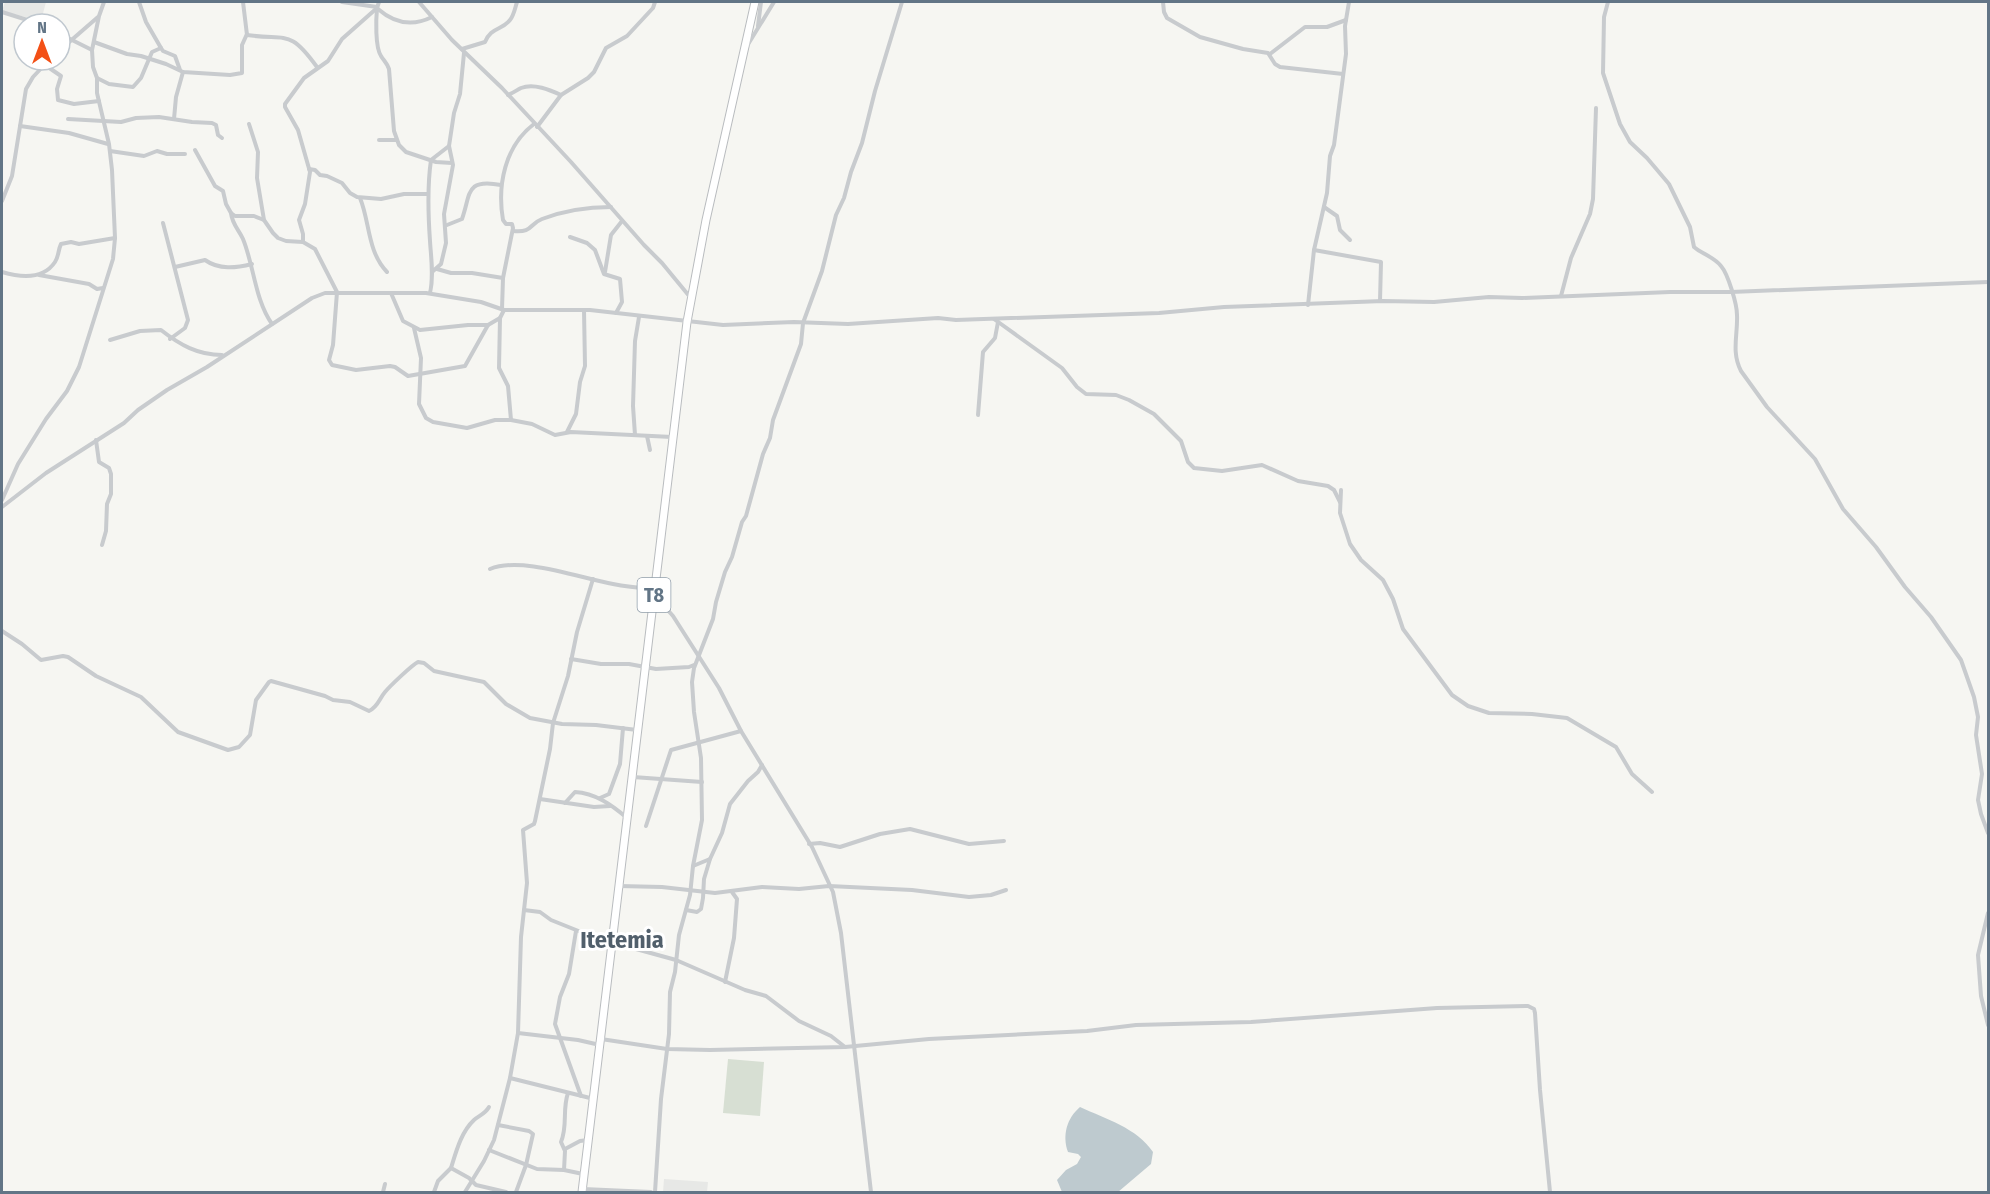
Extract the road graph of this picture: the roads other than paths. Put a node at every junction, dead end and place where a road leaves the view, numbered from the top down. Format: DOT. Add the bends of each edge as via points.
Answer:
graph roads {
  1 [pos="104,2"];
  2 [pos="139,2"];
  3 [pos="243,2"];
  4 [pos="342,2"];
  5 [pos="379,2"];
  6 [pos="419,2"];
  7 [pos="517,2"];
  8 [pos="655,2"];
  9 [pos="755,2"];
  10 [pos="761,2"];
  11 [pos="774,2"];
  12 [pos="902,2"];
  13 [pos="1164,2"];
  14 [pos="1349,2"];
  15 [pos="1608,2"];
  16 [pos="377,8"];
  17 [pos="99,16"];
  18 [pos="432,17"];
  19 [pos="1346,20"];
  20 [pos="758,30"];
  21 [pos="247,34"];
  22 [pos="72,38"];
  23 [pos="72,40"];
  24 [pos="94,42"];
  25 [pos="161,48"];
  26 [pos="745,49"];
  27 [pos="92,50"];
  28 [pos="463,51"];
  29 [pos="1270,54"];
  30 [pos="149,60"];
  31 [pos="317,67"];
  32 [pos="38,72"];
  33 [pos="55,72"];
  34 [pos="182,72"];
  35 [pos="1343,74"];
  36 [pos="97,78"];
  37 [pos="508,95"];
  38 [pos="561,95"];
  39 [pos="99,101"];
  40 [pos="1596,108"];
  41 [pos="68,119"];
  42 [pos="174,119"];
  43 [pos="104,122"];
  44 [pos="249,124"];
  45 [pos="536,125"];
  46 [pos="20,126"];
  47 [pos="222,138"];
  48 [pos="379,140"];
  49 [pos="396,140"];
  50 [pos="109,144"];
  51 [pos="449,146"];
  52 [pos="195,150"];
  53 [pos="110,151"];
  54 [pos="185,154"];
  55 [pos="431,160"];
  56 [pos="453,163"];
  57 [pos="309,169"];
  58 [pos="501,185"];
  59 [pos="427,194"];
  60 [pos="360,198"];
  61 [pos="2,201"];
  62 [pos="611,207"];
  63 [pos="1324,207"];
  64 [pos="231,213"];
  65 [pos="264,220"];
  66 [pos="622,221"];
  67 [pos="163,223"];
  68 [pos="447,225"];
  69 [pos="513,231"];
  70 [pos="570,237"];
  71 [pos="115,238"];
  72 [pos="1350,240"];
  73 [pos="303,242"];
  74 [pos="1314,250"];
  75 [pos="252,264"];
  76 [pos="175,267"];
  77 [pos="437,269"];
  78 [pos="2,272"];
  79 [pos="387,272"];
  80 [pos="432,272"];
  81 [pos="604,274"];
  82 [pos="38,275"];
  83 [pos="503,278"];
  84 [pos="1989,282"];
  85 [pos="103,288"];
  86 [pos="337,292"];
  87 [pos="1731,292"];
  88 [pos="391,293"];
  89 [pos="430,293"];
  90 [pos="1561,296"];
  91 [pos="691,298"];
  92 [pos="1380,301"];
  93 [pos="1308,305"];
  94 [pos="503,309"];
  95 [pos="584,310"];
  96 [pos="616,314"];
  97 [pos="640,316"];
  98 [pos="500,318"];
  99 [pos="687,321"];
  100 [pos="996,321"];
  101 [pos="803,323"];
  102 [pos="272,324"];
  103 [pos="488,325"];
  104 [pos="414,328"];
  105 [pos="170,339"];
  106 [pos="110,340"];
  107 [pos="223,355"];
  108 [pos="421,375"];
  109 [pos="978,415"];
  110 [pos="511,420"];
  111 [pos="567,433"];
  112 [pos="635,435"];
  113 [pos="647,436"];
  114 [pos="673,437"];
  115 [pos="96,440"];
  116 [pos="650,450"];
  117 [pos="1341,490"];
  118 [pos="2,500"];
  119 [pos="1340,503"];
  120 [pos="2,507"];
  121 [pos="102,545"];
  122 [pos="490,569"];
  123 [pos="594,579"];
  124 [pos="655,589"];
  125 [pos="652,602"];
  126 [pos="2,632"];
  127 [pos="699,657"];
  128 [pos="571,659"];
  129 [pos="696,663"];
  130 [pos="645,667"];
  131 [pos="553,723"];
  132 [pos="623,728"];
  133 [pos="638,730"];
  134 [pos="741,731"];
  135 [pos="698,742"];
  136 [pos="762,764"];
  137 [pos="632,777"];
  138 [pos="663,779"];
  139 [pos="702,782"];
  140 [pos="1652,792"];
  141 [pos="600,798"];
  142 [pos="540,800"];
  143 [pos="565,803"];
  144 [pos="610,806"];
  145 [pos="627,818"];
  146 [pos="646,826"];
  147 [pos="1989,833"];
  148 [pos="1004,841"];
  149 [pos="809,844"];
  150 [pos="710,859"];
  151 [pos="693,866"];
  152 [pos="619,886"];
  153 [pos="829,886"];
  154 [pos="690,890"];
  155 [pos="1006,890"];
  156 [pos="704,892"];
  157 [pos="732,892"];
  158 [pos="524,910"];
  159 [pos="686,910"];
  160 [pos="1989,914"];
  161 [pos="576,931"];
  162 [pos="612,943"];
  163 [pos="676,960"];
  164 [pos="725,982"];
  165 [pos="1989,1024"];
  166 [pos="518,1033"];
  167 [pos="562,1038"];
  168 [pos="601,1042"];
  169 [pos="853,1046"];
  170 [pos="844,1047"];
  171 [pos="667,1049"];
  172 [pos="510,1078"];
  173 [pos="568,1093"];
  174 [pos="581,1096"];
  175 [pos="595,1099"];
  176 [pos="489,1107"];
  177 [pos="498,1125"];
  178 [pos="589,1140"];
  179 [pos="564,1149"];
  180 [pos="489,1150"];
  181 [pos="526,1165"];
  182 [pos="451,1168"];
  183 [pos="564,1170"];
  184 [pos="584,1174"];
  185 [pos="472,1182"];
  186 [pos="385,1184"];
  187 [pos="487,1190"];
  188 [pos="583,1191"];
  189 [pos="596,1191"];
  190 [pos="383,1192"];
  191 [pos="434,1192"];
  192 [pos="465,1192"];
  193 [pos="506,1192"];
  194 [pos="516,1192"];
  195 [pos="651,1192"];
  196 [pos="656,1192"];
  197 [pos="871,1192"];
  198 [pos="1550,1192"];
  1 -- 17 [label="street"];
  2 -- 25 [label="street"];
  3 -- 21 [label="street"];
  4 -- 16 [label="street"];
  5 -- 16 [label="street"];
  6 -- 18 [label="street"];
  7 -- 28 [label="street" via="504,26 492,31 485,42"];
  8 -- 38 [label="street" via="627,36 606,48 588,78"];
  9 -- 26 [label="highway, T8"];
  10 -- 20 [label="street"];
  11 -- 20 [label="street"];
  12 -- 101 [label="street" via="861,146"];
  13 -- 29 [label="street" via="1167,18 1197,36"];
  14 -- 19 [label="street"];
  15 -- 87 [label="street" via="1603,73 1620,124 1630,142 1668,184 1690,227 1694,247 1721,266"];
  16 -- 18 [label="street" via="398,22"];
  16 -- 31 [label="street" via="342,39 328,61"];
  16 -- 49 [label="street" via="376,29 380,55 389,69"];
  17 -- 22 [label="street"];
  17 -- 24 [label="street"];
  18 -- 28 [label="street"];
  19 -- 29 [label="street" via="1327,27 1305,27"];
  19 -- 35 [label="street"];
  20 -- 26 [label="street"];
  21 -- 31 [label="street" via="291,39"];
  21 -- 34 [label="street" via="241,73"];
  23 -- 27 [label="street"];
  24 -- 27 [label="street"];
  24 -- 30 [label="street"];
  25 -- 30 [label="street" via="153,51"];
  25 -- 34 [label="street" via="176,57"];
  26 -- 91 [label="highway, T8"];
  27 -- 36 [label="street"];
  28 -- 37 [label="street"];
  28 -- 51 [label="street" via="460,94"];
  29 -- 35 [label="street" via="1280,68"];
  30 -- 34 [label="street"];
  30 -- 36 [label="street" via="133,87"];
  31 -- 57 [label="street" via="304,78 285,107 298,130"];
  32 -- 46 [label="street" via="26,89"];
  33 -- 39 [label="street" via="61,76 58,100 74,104"];
  34 -- 42 [label="street"];
  35 -- 63 [label="street"];
  36 -- 39 [label="street"];
  37 -- 38 [label="street" via="530,87"];
  37 -- 45 [label="street"];
  38 -- 45 [label="street"];
  39 -- 43 [label="street"];
  40 -- 90 [label="street" via="1591,209"];
  41 -- 43 [label="street"];
  42 -- 43 [label="street"];
  42 -- 47 [label="street" via="212,123"];
  43 -- 50 [label="street"];
  44 -- 65 [label="street" via="258,152 257,178"];
  45 -- 58 [label="street" via="519,138 505,166"];
  45 -- 62 [label="street"];
  46 -- 50 [label="street"];
  46 -- 61 [label="street" via="12,176"];
  48 -- 49 [label="street"];
  49 -- 55 [label="street" via="406,152"];
  50 -- 53 [label="street"];
  51 -- 55 [label="street"];
  51 -- 56 [label="street"];
  52 -- 64 [label="street" via="215,186 223,192"];
  53 -- 54 [label="street" via="144,156 157,151"];
  53 -- 71 [label="street"];
  55 -- 56 [label="street"];
  55 -- 59 [label="street"];
  56 -- 77 [label="street" via="443,220 446,243"];
  57 -- 60 [label="street" via="342,183"];
  57 -- 73 [label="street" via="299,219"];
  58 -- 68 [label="street" via="484,183 473,188 462,219"];
  58 -- 69 [label="street" via="503,220 512,224"];
  59 -- 60 [label="street"];
  59 -- 80 [label="street"];
  60 -- 79 [label="street" via="372,245"];
  62 -- 66 [label="street"];
  62 -- 69 [label="street" via="561,214 541,219 525,231"];
  63 -- 72 [label="street" via="1335,214 1340,230"];
  63 -- 74 [label="street"];
  64 -- 65 [label="street"];
  64 -- 75 [label="street"];
  65 -- 73 [label="street" via="278,238"];
  66 -- 81 [label="street" via="608,242"];
  66 -- 91 [label="street"];
  67 -- 76 [label="street"];
  69 -- 83 [label="street"];
  70 -- 81 [label="street" via="595,250"];
  71 -- 82 [label="street" via="61,244 53,264"];
  71 -- 85 [label="street"];
  73 -- 86 [label="street" via="316,250"];
  74 -- 92 [label="street" via="1382,262"];
  74 -- 93 [label="street"];
  75 -- 76 [label="street" via="232,268 214,266 205,260"];
  75 -- 102 [label="street"];
  76 -- 105 [label="street" via="188,320 185,328"];
  77 -- 80 [label="street"];
  77 -- 83 [label="street"];
  78 -- 82 [label="street"];
  80 -- 89 [label="street"];
  81 -- 96 [label="street" via="621,279 622,302"];
  82 -- 85 [label="street"];
  83 -- 94 [label="street"];
  84 -- 87 [label="street"];
  85 -- 118 [label="street" via="79,367 24,454"];
  86 -- 88 [label="street"];
  86 -- 102 [label="street" via="312,298"];
  86 -- 108 [label="street" via="330,364 356,370 390,366 408,376"];
  87 -- 90 [label="street"];
  87 -- 147 [label="street" via="1737,312 1737,364 1767,407 1815,459 1843,509 1961,660 1978,717 1976,735 1982,774 1978,800"];
  88 -- 89 [label="street"];
  88 -- 104 [label="street" via="400,317"];
  89 -- 94 [label="street"];
  90 -- 92 [label="street"];
  91 -- 99 [label="highway, T8"];
  92 -- 93 [label="street"];
  93 -- 100 [label="street"];
  94 -- 95 [label="street"];
  94 -- 98 [label="street"];
  95 -- 96 [label="street"];
  95 -- 111 [label="street" via="585,366 576,414"];
  96 -- 97 [label="street"];
  97 -- 99 [label="street"];
  97 -- 112 [label="street" via="635,341"];
  98 -- 103 [label="street"];
  98 -- 110 [label="street" via="499,368 508,386"];
  99 -- 101 [label="street" via="723,325"];
  99 -- 114 [label="highway, T8"];
  100 -- 101 [label="street" via="938,318"];
  100 -- 109 [label="street" via="995,338 983,352"];
  100 -- 119 [label="street" via="1062,368 1086,394 1116,395 1154,414 1181,441 1194,468 1221,471 1262,465 1298,481 1328,486"];
  101 -- 127 [label="street" via="801,344 773,420"];
  102 -- 107 [label="street"];
  103 -- 104 [label="street" via="424,331"];
  103 -- 108 [label="street" via="465,366"];
  104 -- 108 [label="street"];
  105 -- 106 [label="street" via="161,330 154,330"];
  105 -- 107 [label="street" via="205,355"];
  107 -- 115 [label="street"];
  108 -- 110 [label="street" via="419,404 432,422 471,428 495,420"];
  110 -- 111 [label="street" via="555,435"];
  111 -- 112 [label="street"];
  112 -- 113 [label="street"];
  113 -- 114 [label="street"];
  113 -- 116 [label="street"];
  114 -- 124 [label="highway, T8"];
  115 -- 120 [label="street"];
  115 -- 121 [label="street" via="99,462 109,468 111,478"];
  117 -- 119 [label="street"];
  119 -- 140 [label="street" via="1350,544 1383,580 1404,631 1452,695 1489,713 1567,718 1616,747 1632,774"];
  122 -- 123 [label="street" via="518,565"];
  123 -- 124 [label="street"];
  123 -- 128 [label="street"];
  124 -- 125 [label="highway, T8"];
  125 -- 127 [label="street" via="669,610"];
  125 -- 130 [label="highway, T8"];
  126 -- 131 [label="street" via="41,660 68,657 96,676 141,697 178,732 228,750 239,747 250,735 256,700 268,682 350,702 369,711 418,662 434,671 481,680 524,715"];
  127 -- 129 [label="street"];
  127 -- 134 [label="street" via="728,702"];
  128 -- 130 [label="street"];
  128 -- 131 [label="street"];
  129 -- 130 [label="street" via="685,668"];
  129 -- 135 [label="street" via="692,691"];
  130 -- 133 [label="highway, T8"];
  131 -- 132 [label="street"];
  131 -- 142 [label="street"];
  132 -- 133 [label="street"];
  132 -- 141 [label="street" via="619,770 609,794"];
  133 -- 137 [label="highway, T8"];
  134 -- 135 [label="street"];
  134 -- 136 [label="street"];
  135 -- 138 [label="street" via="671,750"];
  135 -- 139 [label="street"];
  136 -- 149 [label="street"];
  136 -- 150 [label="street" via="730,804"];
  137 -- 138 [label="street"];
  137 -- 145 [label="highway, T8"];
  138 -- 139 [label="street"];
  138 -- 146 [label="street"];
  139 -- 151 [label="street" via="702,820"];
  141 -- 143 [label="street" via="575,792"];
  141 -- 144 [label="street"];
  142 -- 143 [label="street"];
  142 -- 158 [label="street" via="534,824 523,830"];
  143 -- 144 [label="street"];
  144 -- 145 [label="street"];
  145 -- 152 [label="highway, T8"];
  148 -- 149 [label="street" via="969,844 910,829 840,847"];
  149 -- 153 [label="street"];
  150 -- 151 [label="street"];
  150 -- 156 [label="street"];
  151 -- 154 [label="street"];
  152 -- 154 [label="street"];
  152 -- 162 [label="highway, T8"];
  153 -- 155 [label="street" via="969,897 991,896"];
  153 -- 157 [label="street" via="762,887"];
  153 -- 169 [label="street" via="841,933"];
  154 -- 156 [label="street"];
  154 -- 159 [label="street"];
  156 -- 157 [label="street"];
  156 -- 159 [label="street" via="701,909"];
  157 -- 164 [label="street" via="737,899 734,938"];
  158 -- 161 [label="street" via="540,912"];
  158 -- 166 [label="street"];
  159 -- 163 [label="street"];
  160 -- 165 [label="street" via="1978,956 1981,996"];
  161 -- 162 [label="street"];
  161 -- 167 [label="street" via="569,974 556,1016 556,1029"];
  162 -- 163 [label="street"];
  162 -- 168 [label="highway, T8"];
  163 -- 164 [label="street"];
  163 -- 171 [label="street"];
  164 -- 170 [label="street" via="766,996"];
  166 -- 167 [label="street"];
  166 -- 172 [label="street"];
  167 -- 168 [label="street"];
  167 -- 174 [label="street"];
  168 -- 171 [label="street"];
  168 -- 175 [label="highway, T8"];
  169 -- 170 [label="street"];
  169 -- 197 [label="street"];
  169 -- 198 [label="street" via="1136,1025 1528,1005 1535,1013"];
  170 -- 171 [label="street"];
  171 -- 196 [label="street"];
  172 -- 173 [label="street"];
  172 -- 177 [label="street"];
  173 -- 174 [label="street"];
  173 -- 179 [label="street" via="566,1131 561,1142"];
  174 -- 175 [label="street"];
  175 -- 178 [label="highway, T8"];
  176 -- 182 [label="street" via="474,1120 461,1140"];
  177 -- 180 [label="street"];
  177 -- 181 [label="street" via="532,1133"];
  178 -- 179 [label="street" via="580,1140"];
  178 -- 184 [label="highway, T8"];
  179 -- 183 [label="street"];
  180 -- 181 [label="street"];
  180 -- 185 [label="street"];
  181 -- 183 [label="street"];
  181 -- 194 [label="street"];
  182 -- 185 [label="street"];
  182 -- 191 [label="street" via="438,1180"];
  183 -- 184 [label="street"];
  184 -- 188 [label="highway, T8"];
  185 -- 187 [label="street"];
  185 -- 192 [label="street"];
  186 -- 190 [label="street"];
  187 -- 193 [label="street"];
  188 -- 189 [label="street"];
  189 -- 195 [label="street"];
}
